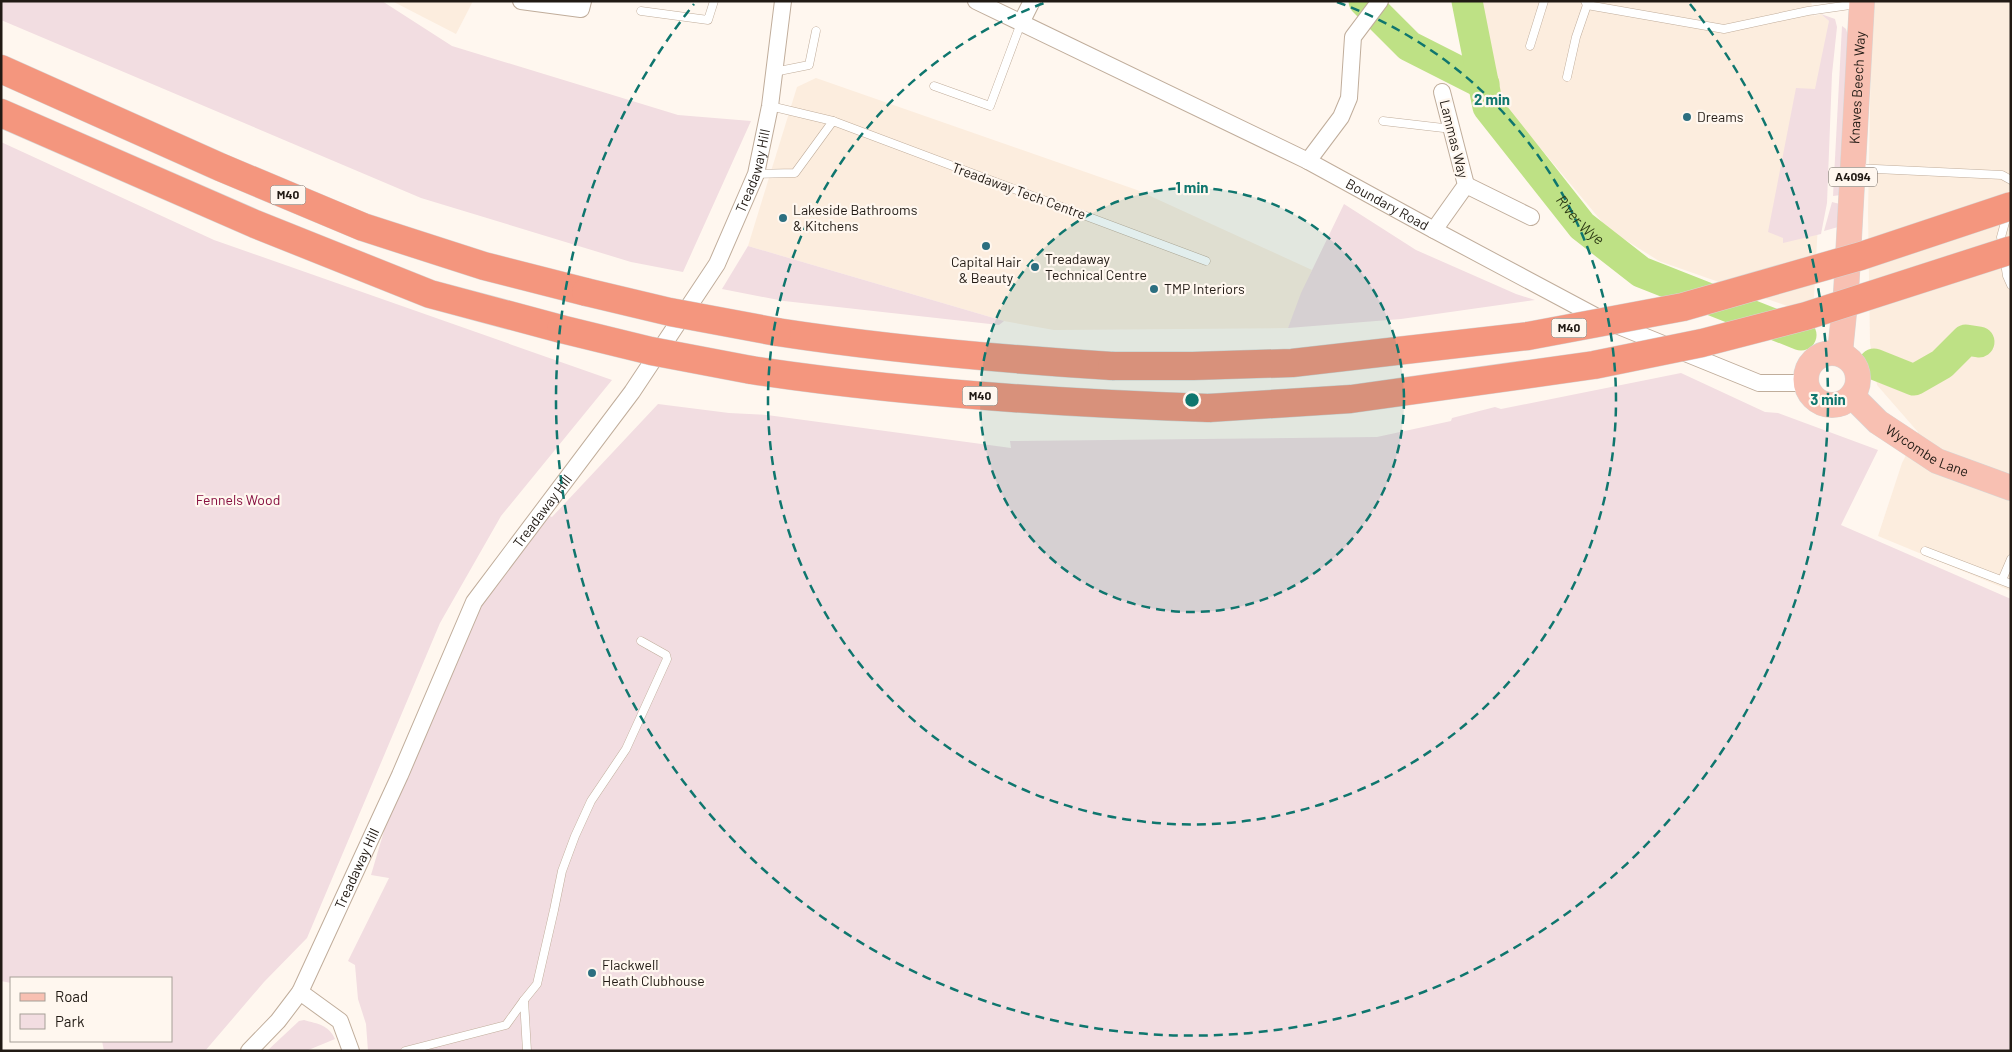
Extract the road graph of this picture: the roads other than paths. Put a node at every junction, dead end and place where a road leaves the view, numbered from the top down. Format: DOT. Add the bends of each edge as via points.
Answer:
graph roads {
  1 [pos="521,1"];
  2 [pos="583,1"];
  3 [pos="714,1"];
  4 [pos="783,1"];
  5 [pos="976,1"];
  6 [pos="1032,1"];
  7 [pos="1380,1"];
  8 [pos="1544,1"];
  9 [pos="1862,2"];
  10 [pos="1586,3"];
  11 [pos="642,11"];
  12 [pos="1021,23"];
  13 [pos="816,31"];
  14 [pos="1530,46"];
  15 [pos="1,69"];
  16 [pos="774,72"];
  17 [pos="1567,77"];
  18 [pos="934,86"];
  19 [pos="1442,92"];
  20 [pos="770,106"];
  21 [pos="1,113"];
  22 [pos="833,121"];
  23 [pos="1383,122"];
  24 [pos="1452,129"];
  25 [pos="1308,161"];
  26 [pos="1853,168"];
  27 [pos="756,174"];
  28 [pos="2011,180"];
  29 [pos="1466,185"];
  30 [pos="2011,200"];
  31 [pos="2011,206"];
  32 [pos="1531,216"];
  33 [pos="1434,230"];
  34 [pos="2011,250"];
  35 [pos="1206,260"];
  36 [pos="2011,286"];
  37 [pos="1840,353"];
  38 [pos="1805,383"];
  39 [pos="1852,396"];
  40 [pos="2011,488"];
  41 [pos="1925,551"];
  42 [pos="2011,559"];
  43 [pos="2002,580"];
  44 [pos="2011,584"];
  45 [pos="641,641"];
  46 [pos="300,992"];
  47 [pos="524,1000"];
  48 [pos="249,1051"];
  49 [pos="351,1051"];
  50 [pos="405,1051"];
  51 [pos="527,1051"];
  1 -- 2 [label="street" via="581,9"];
  3 -- 11 [label="lane" via="708,20"];
  4 -- 16 [label="street, Treadaway Hill"];
  5 -- 12 [label="street, Boundary Road"];
  6 -- 12 [label="street"];
  7 -- 25 [label="street" via="1353,37 1349,98 1341,117"];
  8 -- 14 [label="lane"];
  9 -- 10 [label="lane" via="1724,29"];
  9 -- 26 [label="main road, Knaves Beech Way / A4094"];
  10 -- 17 [label="lane"];
  12 -- 18 [label="lane" via="990,106"];
  12 -- 25 [label="street, Boundary Road"];
  13 -- 16 [label="lane" via="808,65"];
  15 -- 31 [label="highway, M40, bridge" via="220,167 363,226 484,266 670,312 776,332 1017,360 1112,366 1292,363 1528,336 1683,307 1861,256"];
  16 -- 20 [label="street, Treadaway Hill"];
  19 -- 24 [label="street, Lammas Way"];
  20 -- 22 [label="lane, Treadaway Tech Centre"];
  20 -- 27 [label="street, Treadaway Hill"];
  21 -- 34 [label="highway, M40, bridge" via="255,224 430,294 651,351 751,370 822,381 1076,404 1210,408 1351,399 1603,364 1806,316"];
  22 -- 27 [label="lane" via="795,173"];
  22 -- 35 [label="lane, Treadaway Tech Centre"];
  23 -- 24 [label="lane"];
  24 -- 29 [label="street, Lammas Way"];
  25 -- 33 [label="street, Boundary Road"];
  26 -- 28 [label="lane" via="2002,175"];
  26 -- 37 [label="main road, Knaves Beech Way / A4094"];
  27 -- 46 [label="street, Treadaway Hill" via="717,264 632,392 474,602 400,775"];
  29 -- 32 [label="street, Lammas Way"];
  29 -- 33 [label="street, Lammas Way"];
  30 -- 36 [label="lane" via="2001,237"];
  33 -- 38 [label="street, Boundary Road" via="1599,318 1759,383"];
  37 -- 38 [label="main road" via="1831,352 1814,358 1805,374"];
  37 -- 39 [label="main road" via="1848,357 1858,371 1857,389"];
  38 -- 39 [label="main road" via="1813,398 1829,405 1837,405"];
  39 -- 40 [label="main road, Wycombe Lane" via="1878,422 1937,461"];
  41 -- 43 [label="lane"];
  42 -- 43 [label="lane"];
  43 -- 44 [label="lane"];
  45 -- 47 [label="lane" via="667,659 626,749 591,801 575,836 562,871 536,984"];
  46 -- 48 [label="street, Treadaway Hill"];
  46 -- 49 [label="street" via="340,1021"];
  47 -- 50 [label="lane" via="506,1025"];
  47 -- 51 [label="lane"];
}
